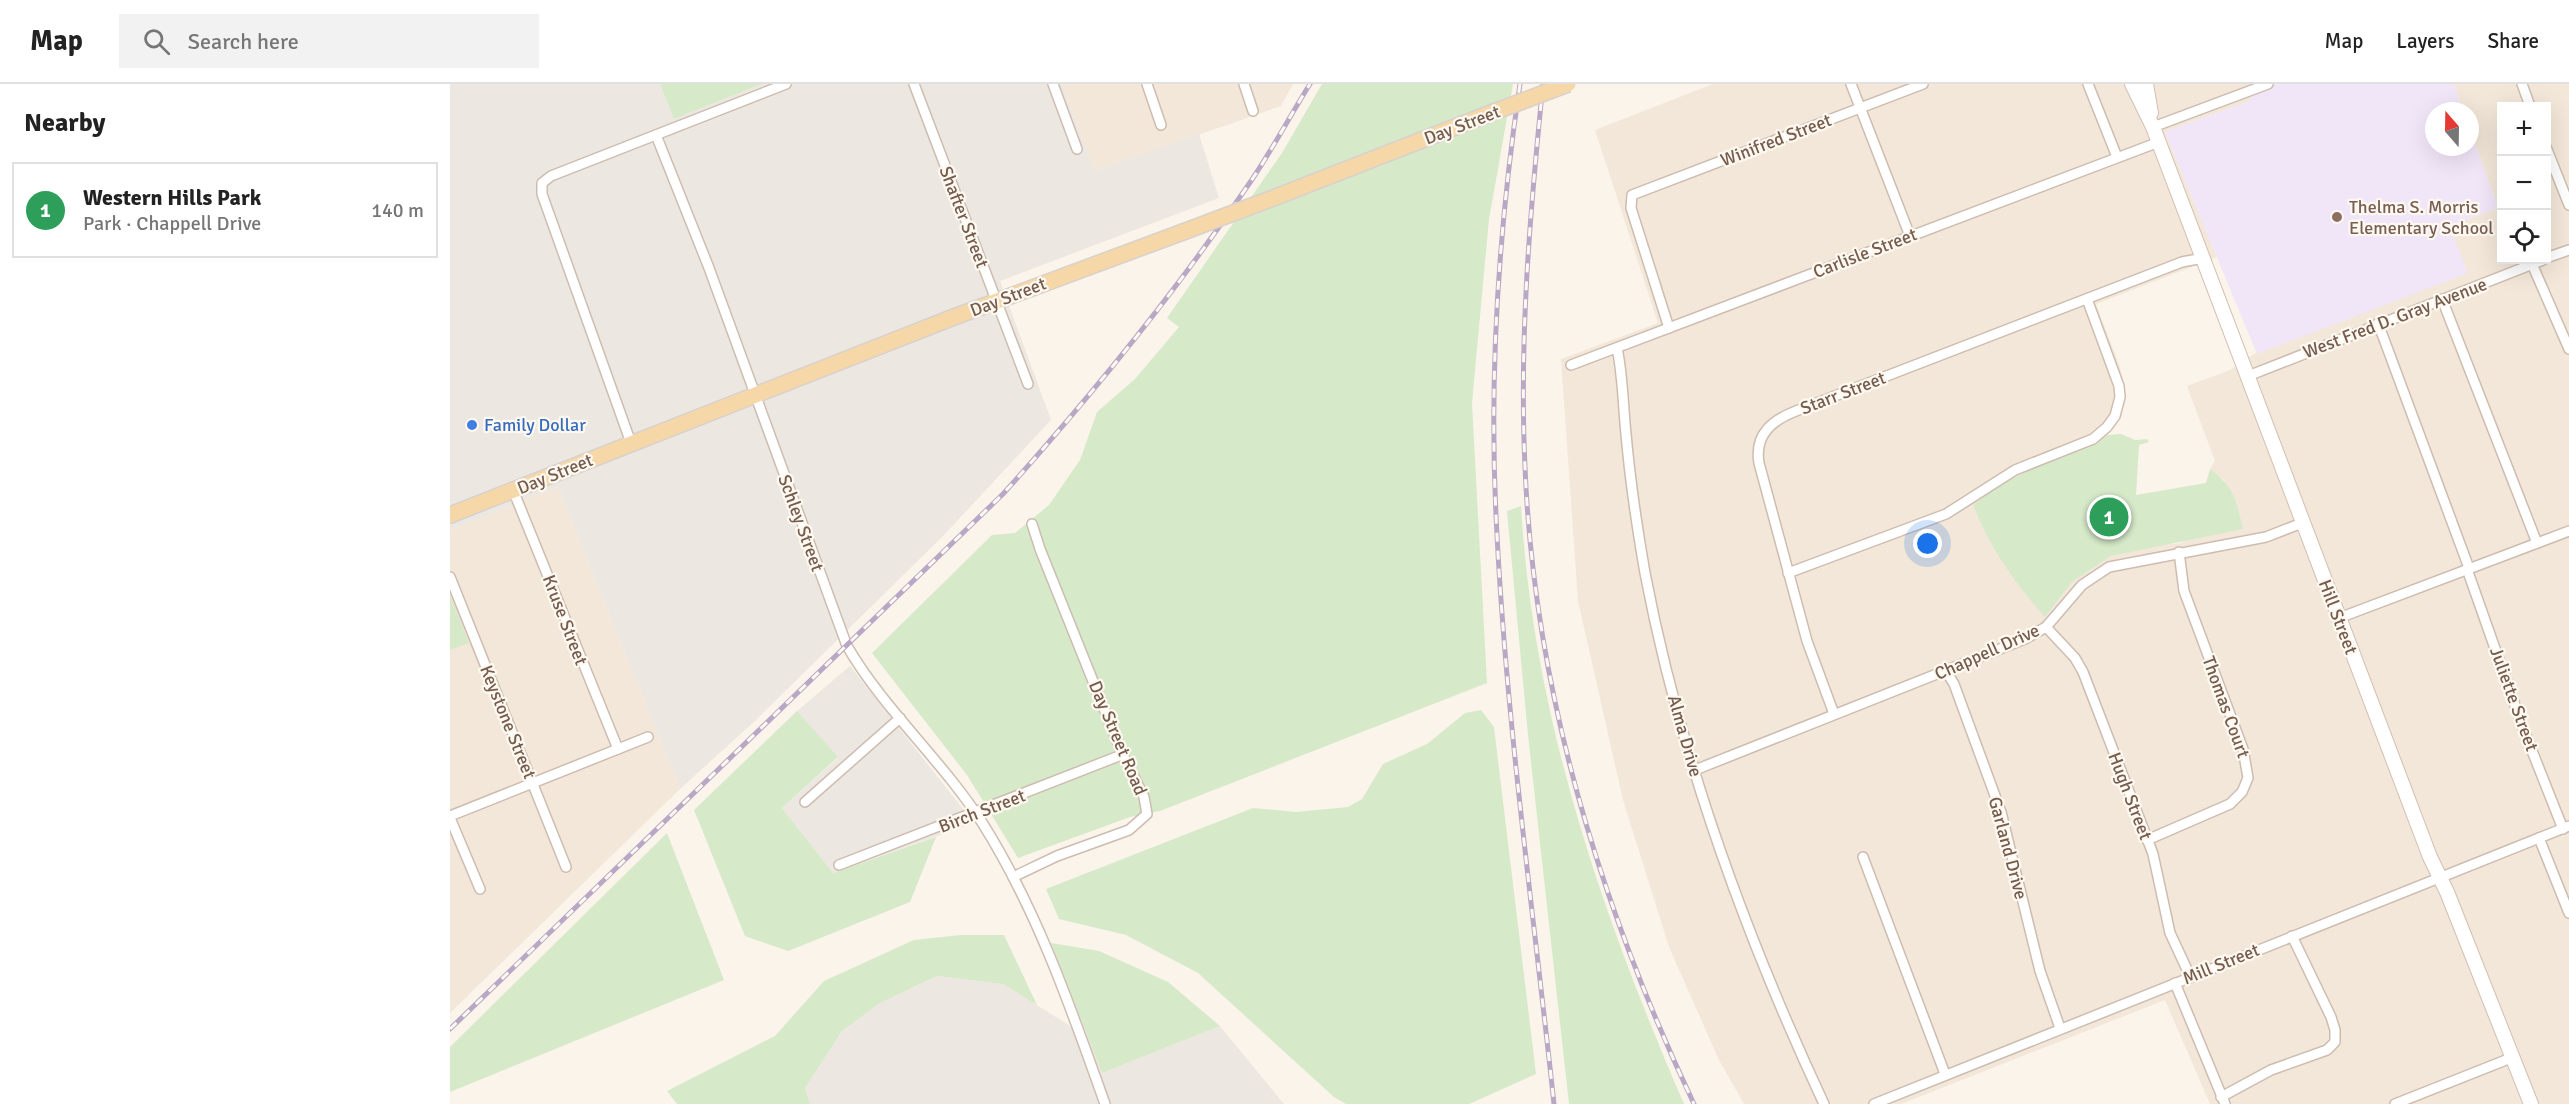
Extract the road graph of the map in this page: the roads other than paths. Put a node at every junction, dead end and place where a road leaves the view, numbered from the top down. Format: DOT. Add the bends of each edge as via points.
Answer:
graph roads {
  1 [pos="786,84"];
  2 [pos="914,84"];
  3 [pos="1053,84"];
  4 [pos="1147,84"];
  5 [pos="1244,84"];
  6 [pos="1568,84"];
  7 [pos="1851,84"];
  8 [pos="1923,84"];
  9 [pos="2088,84"];
  10 [pos="2132,84"];
  11 [pos="2146,84"];
  12 [pos="2268,84"];
  13 [pos="2522,84"];
  14 [pos="2529,102"];
  15 [pos="1859,108"];
  16 [pos="1253,111"];
  17 [pos="1161,125"];
  18 [pos="2153,127"];
  19 [pos="656,135"];
  20 [pos="2159,142"];
  21 [pos="1077,149"];
  22 [pos="2550,156"];
  23 [pos="2117,158"];
  24 [pos="2569,205"];
  25 [pos="1910,236"];
  26 [pos="2569,249"];
  27 [pos="2551,256"];
  28 [pos="2203,258"];
  29 [pos="2532,264"];
  30 [pos="2087,299"];
  31 [pos="2442,299"];
  32 [pos="997,301"];
  33 [pos="2378,323"];
  34 [pos="1669,328"];
  35 [pos="2568,345"];
  36 [pos="1617,348"];
  37 [pos="1571,365"];
  38 [pos="2248,376"];
  39 [pos="1028,384"];
  40 [pos="756,395"];
  41 [pos="632,444"];
  42 [pos="513,490"];
  43 [pos="450,515"];
  44 [pos="2302,523"];
  45 [pos="1032,524"];
  46 [pos="2569,531"];
  47 [pos="2537,543"];
  48 [pos="2179,552"];
  49 [pos="2468,569"];
  50 [pos="1788,573"];
  51 [pos="450,577"];
  52 [pos="2339,618"];
  53 [pos="2046,627"];
  54 [pos="1947,671"];
  55 [pos="1834,714"];
  56 [pos="900,718"];
  57 [pos="648,737"];
  58 [pos="618,749"];
  59 [pos="1124,754"];
  60 [pos="1695,770"];
  61 [pos="532,783"];
  62 [pos="805,802"];
  63 [pos="976,814"];
  64 [pos="450,817"];
  65 [pos="2566,827"];
  66 [pos="2539,838"];
  67 [pos="2147,840"];
  68 [pos="1863,857"];
  69 [pos="840,865"];
  70 [pos="566,867"];
  71 [pos="1012,876"];
  72 [pos="2440,877"];
  73 [pos="480,889"];
  74 [pos="2569,913"];
  75 [pos="2292,936"];
  76 [pos="2190,976"];
  77 [pos="2175,982"];
  78 [pos="2060,1028"];
  79 [pos="2511,1058"];
  80 [pos="1945,1074"];
  81 [pos="2223,1100"];
  82 [pos="1105,1104"];
  83 [pos="1824,1104"];
  84 [pos="1874,1104"];
  85 [pos="2395,1104"];
  86 [pos="2531,1104"];
  1 -- 19 [label="street"];
  2 -- 32 [label="street, Shafter Street"];
  3 -- 21 [label="street"];
  4 -- 17 [label="street"];
  5 -- 16 [label="street"];
  6 -- 32 [label="main road, Day Street, bridge"];
  7 -- 15 [label="street"];
  8 -- 15 [label="street, Winifred Street"];
  9 -- 23 [label="street"];
  10 -- 18 [label="street, Hill Street"];
  11 -- 18 [label="street, Hill Street"];
  12 -- 18 [label="street"];
  13 -- 14 [label="street"];
  15 -- 25 [label="street"];
  15 -- 34 [label="street, Winifred Street" via="1630,198"];
  18 -- 20 [label="street, Hill Street"];
  19 -- 40 [label="street, Schley Street"];
  19 -- 41 [label="street" via="551,176 541,186"];
  20 -- 23 [label="street, Carlisle Street"];
  20 -- 28 [label="street, Hill Street"];
  22 -- 24 [label="street"];
  23 -- 25 [label="street, Carlisle Street"];
  25 -- 34 [label="street, Carlisle Street"];
  26 -- 27 [label="street, West Fred D. Gray Avenue"];
  28 -- 30 [label="street, Starr Street" via="2182,262"];
  28 -- 38 [label="street, Hill Street"];
  29 -- 31 [label="street, West Fred D. Gray Avenue"];
  29 -- 35 [label="street"];
  30 -- 50 [label="street" via="2119,386 2116,413 2102,433 2015,470 1946,514"];
  30 -- 50 [label="street, Starr Street" via="1772,423 1761,439 1758,457"];
  31 -- 33 [label="street, West Fred D. Gray Avenue"];
  31 -- 47 [label="street"];
  32 -- 39 [label="street, Shafter Street"];
  32 -- 40 [label="main road, Day Street"];
  33 -- 38 [label="street, West Fred D. Gray Avenue"];
  33 -- 49 [label="street, Juliette Street"];
  34 -- 36 [label="street, Carlisle Street"];
  36 -- 37 [label="street, Carlisle Street"];
  36 -- 60 [label="street, Alma Drive" via="1645,572"];
  38 -- 44 [label="street, Hill Street"];
  40 -- 41 [label="main road, Day Street"];
  40 -- 56 [label="street, Schley Street" via="847,646"];
  41 -- 42 [label="main road, Day Street"];
  42 -- 43 [label="main road, Day Street"];
  42 -- 58 [label="street, Kruse Street"];
  44 -- 48 [label="street, Chappell Drive" via="2266,537"];
  44 -- 52 [label="street, Hill Street"];
  45 -- 59 [label="street, Day Street Road"];
  46 -- 47 [label="street"];
  47 -- 49 [label="street"];
  48 -- 53 [label="street, Chappell Drive" via="2099,571"];
  48 -- 67 [label="street, Thomas Court" via="2184,591 2243,749 2248,778 2242,792 2230,804"];
  49 -- 52 [label="street"];
  49 -- 65 [label="street, Juliette Street" via="2523,728"];
  50 -- 55 [label="street, Starr Street" via="1807,641"];
  51 -- 61 [label="street, Keystone Street"];
  52 -- 72 [label="street, Hill Street"];
  53 -- 54 [label="street, Chappell Drive"];
  53 -- 67 [label="street, Hugh Street" via="2069,650 2083,672"];
  54 -- 55 [label="street, Chappell Drive"];
  54 -- 78 [label="street, Garland Drive" via="2001,812 2040,971"];
  55 -- 60 [label="street, Chappell Drive"];
  56 -- 62 [label="street"];
  56 -- 63 [label="street, Schley Street"];
  57 -- 58 [label="street"];
  58 -- 61 [label="street"];
  59 -- 63 [label="street, Birch Street"];
  59 -- 71 [label="street, Day Street Road" via="1144,797 1147,814 1141,821 1129,830"];
  60 -- 83 [label="street, Alma Drive" via="1759,955"];
  61 -- 64 [label="street"];
  61 -- 70 [label="street, Keystone Street"];
  63 -- 69 [label="street, Birch Street"];
  63 -- 71 [label="street, Schley Street"];
  64 -- 73 [label="street"];
  65 -- 66 [label="street, Mill Street"];
  66 -- 72 [label="street, Mill Street"];
  66 -- 74 [label="street"];
  67 -- 76 [label="street, Hugh Street" via="2170,933"];
  68 -- 80 [label="street"];
  71 -- 82 [label="street" via="1051,960"];
  72 -- 75 [label="street, Mill Street"];
  72 -- 79 [label="street, Hill Street"];
  75 -- 76 [label="street, Mill Street"];
  75 -- 81 [label="street" via="2331,1017 2334,1045 2271,1070"];
  76 -- 77 [label="street, Mill Street"];
  77 -- 78 [label="street, Mill Street"];
  77 -- 81 [label="street"];
  78 -- 80 [label="street, Mill Street"];
  79 -- 85 [label="street"];
  79 -- 86 [label="street, Hill Street"];
  80 -- 84 [label="street, Mill Street"];
}
